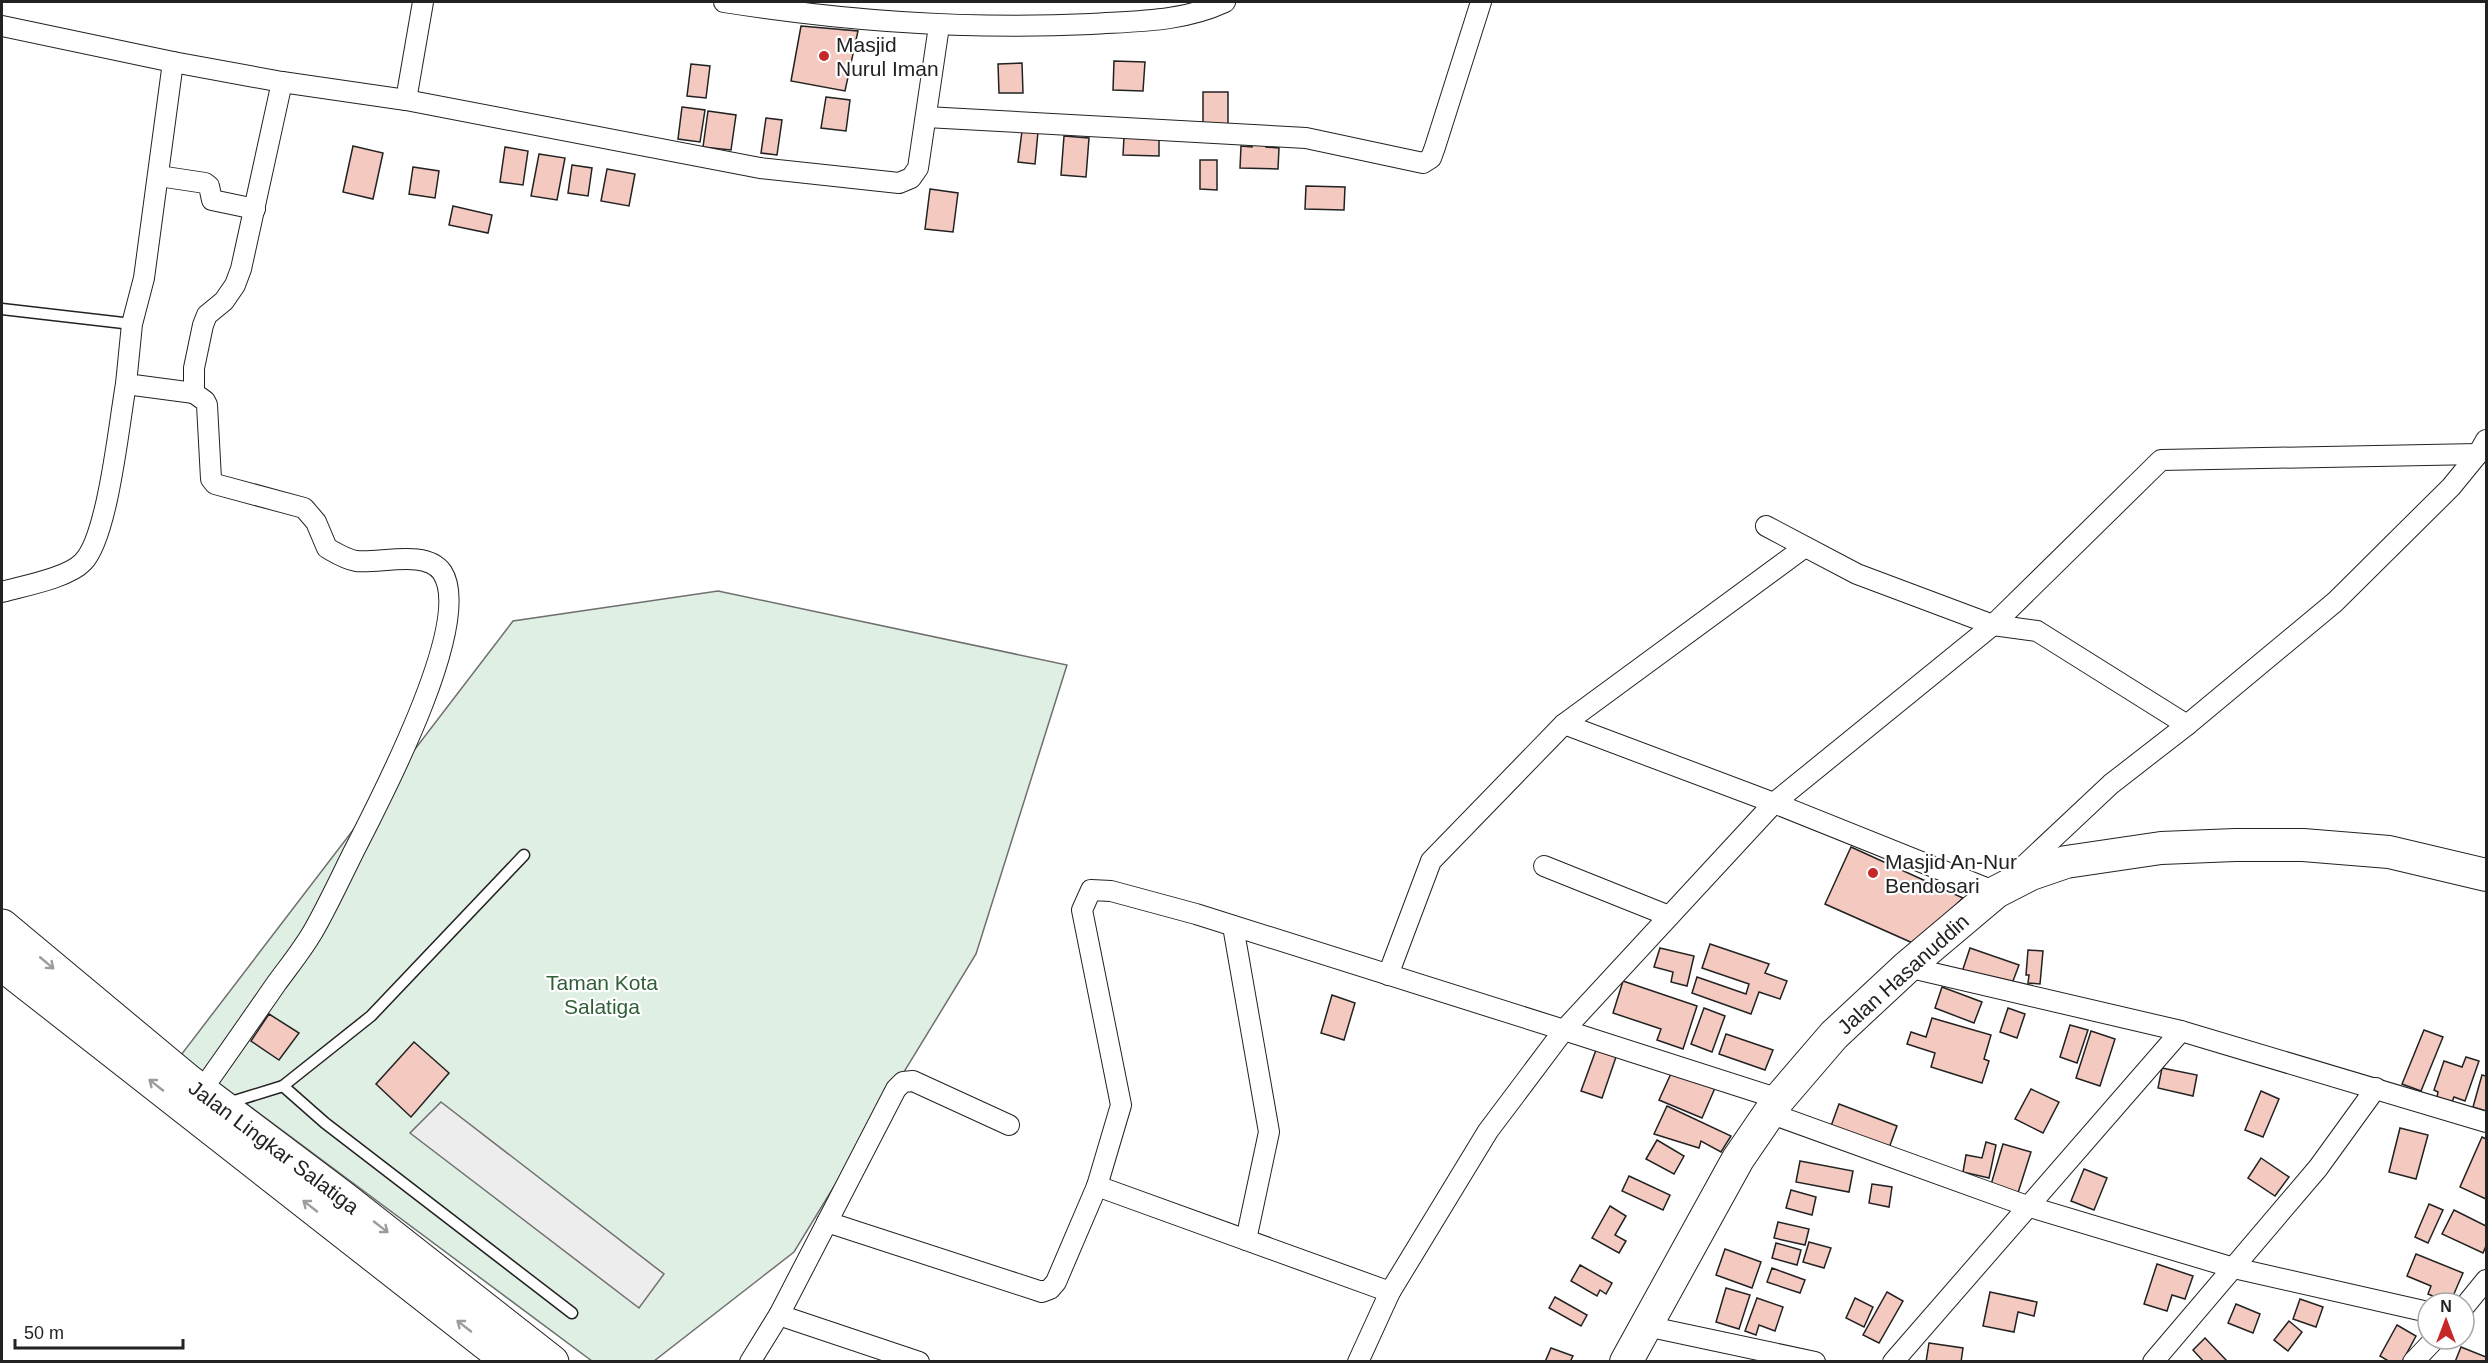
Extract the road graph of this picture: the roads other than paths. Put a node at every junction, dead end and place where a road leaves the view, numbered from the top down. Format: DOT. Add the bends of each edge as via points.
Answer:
graph roads {
  1 [pos="423,2"];
  2 [pos="724,2"];
  3 [pos="1225,2"];
  4 [pos="1481,2"];
  5 [pos="855,10"];
  6 [pos="2,26"];
  7 [pos="939,26"];
  8 [pos="173,62"];
  9 [pos="282,82"];
  10 [pos="406,100"];
  11 [pos="926,117"];
  12 [pos="159,176"];
  13 [pos="255,209"];
  14 [pos="2,309"];
  15 [pos="132,324"];
  16 [pos="126,384"];
  17 [pos="194,393"];
  18 [pos="2482,447"];
  19 [pos="1766,526"];
  20 [pos="1805,547"];
  21 [pos="2,592"];
  22 [pos="1993,625"];
  23 [pos="1564,724"];
  24 [pos="2187,725"];
  25 [pos="1774,803"];
  26 [pos="524,855"];
  27 [pos="1544,866"];
  28 [pos="2487,875"];
  29 [pos="1996,892"];
  30 [pos="1669,916"];
  31 [pos="2,926"];
  32 [pos="1233,926"];
  33 [pos="2,964"];
  34 [pos="1907,967"];
  35 [pos="1388,975"];
  36 [pos="1564,1030"];
  37 [pos="2181,1031"];
  38 [pos="283,1086"];
  39 [pos="2376,1088"];
  40 [pos="1774,1106"];
  41 [pos="209,1108"];
  42 [pos="2487,1122"];
  43 [pos="1009,1125"];
  44 [pos="1097,1186"];
  45 [pos="2027,1206"];
  46 [pos="827,1222"];
  47 [pos="1246,1240"];
  48 [pos="2234,1268"];
  49 [pos="2487,1280"];
  50 [pos="1390,1292"];
  51 [pos="2476,1293"];
  52 [pos="2416,1309"];
  53 [pos="572,1312"];
  54 [pos="779,1315"];
  55 [pos="1647,1326"];
  56 [pos="510,1362"];
  57 [pos="552,1362"];
  58 [pos="750,1362"];
  59 [pos="919,1362"];
  60 [pos="1358,1362"];
  61 [pos="1626,1362"];
  62 [pos="1815,1362"];
  63 [pos="1893,1362"];
  64 [pos="2153,1362"];
  1 -- 10 [label="street"];
  2 -- 5 [label="street"];
  3 -- 7 [label="street" via="1184,17 1137,21"];
  4 -- 11 [label="street" via="1435,147 1431,158 1423,163 1306,138"];
  5 -- 7 [label="street"];
  6 -- 8 [label="street"];
  7 -- 11 [label="street"];
  8 -- 9 [label="street"];
  8 -- 12 [label="street"];
  9 -- 10 [label="street"];
  9 -- 13 [label="street"];
  10 -- 11 [label="street" via="760,168 899,183 911,178 918,168"];
  12 -- 13 [label="street" via="205,183 210,186 212,200"];
  12 -- 15 [label="street" via="144,278"];
  13 -- 17 [label="street" via="235,285 207,315 203,325 194,368"];
  14 -- 15 [label="lane"];
  15 -- 16 [label="street"];
  16 -- 17 [label="street"];
  16 -- 21 [label="street" via="104,517 93,547 71,571"];
  17 -- 41 [label="street" via="207,405 211,479 215,484 304,508 316,522 327,548 353,561 429,561 443,574 447,593 441,651 424,703 378,804 315,929"];
  18 -- 22 [label="street" via="2161,460"];
  18 -- 24 [label="street" via="2451,487 2335,602"];
  19 -- 20 [label="street"];
  20 -- 22 [label="street" via="1857,574"];
  20 -- 23 [label="street"];
  22 -- 24 [label="street" via="2037,631"];
  22 -- 25 [label="street"];
  23 -- 25 [label="street"];
  23 -- 35 [label="street" via="1431,861"];
  24 -- 29 [label="street" via="2111,784"];
  25 -- 29 [label="street"];
  25 -- 30 [label="street"];
  26 -- 38 [label="lane" via="371,1016"];
  27 -- 30 [label="street"];
  28 -- 29 [label="main road, Jalan Hasanuddin" via="2389,852 2303,845 2235,845 2161,848 2066,862"];
  29 -- 34 [label="main road, Jalan Hasanuddin"];
  30 -- 36 [label="street"];
  31 -- 41 [label="highway, Jalan Lingkar Salatiga, one-way"];
  32 -- 35 [label="street"];
  32 -- 44 [label="street" via="1111,891 1091,890 1083,910 1121,1106"];
  32 -- 47 [label="street" via="1269,1132"];
  41 -- 33 [label="highway, Jalan Lingkar Salatiga, one-way"];
  34 -- 37 [label="street"];
  34 -- 40 [label="main road, Jalan Hasanuddin" via="1833,1035"];
  35 -- 36 [label="street"];
  36 -- 40 [label="street"];
  36 -- 50 [label="street" via="1488,1131"];
  37 -- 39 [label="street"];
  37 -- 45 [label="street"];
  38 -- 41 [label="lane"];
  38 -- 53 [label="lane" via="325,1123"];
  39 -- 42 [label="street"];
  39 -- 48 [label="street" via="2318,1168"];
  40 -- 45 [label="street"];
  40 -- 55 [label="main road, Jalan Hasanuddin" via="1738,1160"];
  56 -- 41 [label="highway, Jalan Lingkar Salatiga, one-way"];
  41 -- 57 [label="highway, Jalan Lingkar Salatiga, one-way" via="343,1198"];
  43 -- 46 [label="street" via="913,1080 903,1082"];
  44 -- 46 [label="street" via="1056,1282 1042,1292"];
  44 -- 47 [label="street"];
  45 -- 48 [label="street"];
  45 -- 63 [label="street"];
  46 -- 54 [label="street"];
  47 -- 50 [label="street"];
  48 -- 52 [label="street"];
  48 -- 64 [label="street"];
  49 -- 51 [label="street"];
  50 -- 60 [label="street"];
  54 -- 58 [label="street"];
  54 -- 59 [label="street"];
  55 -- 61 [label="main road, Jalan Hasanuddin"];
  55 -- 62 [label="street"];
}
